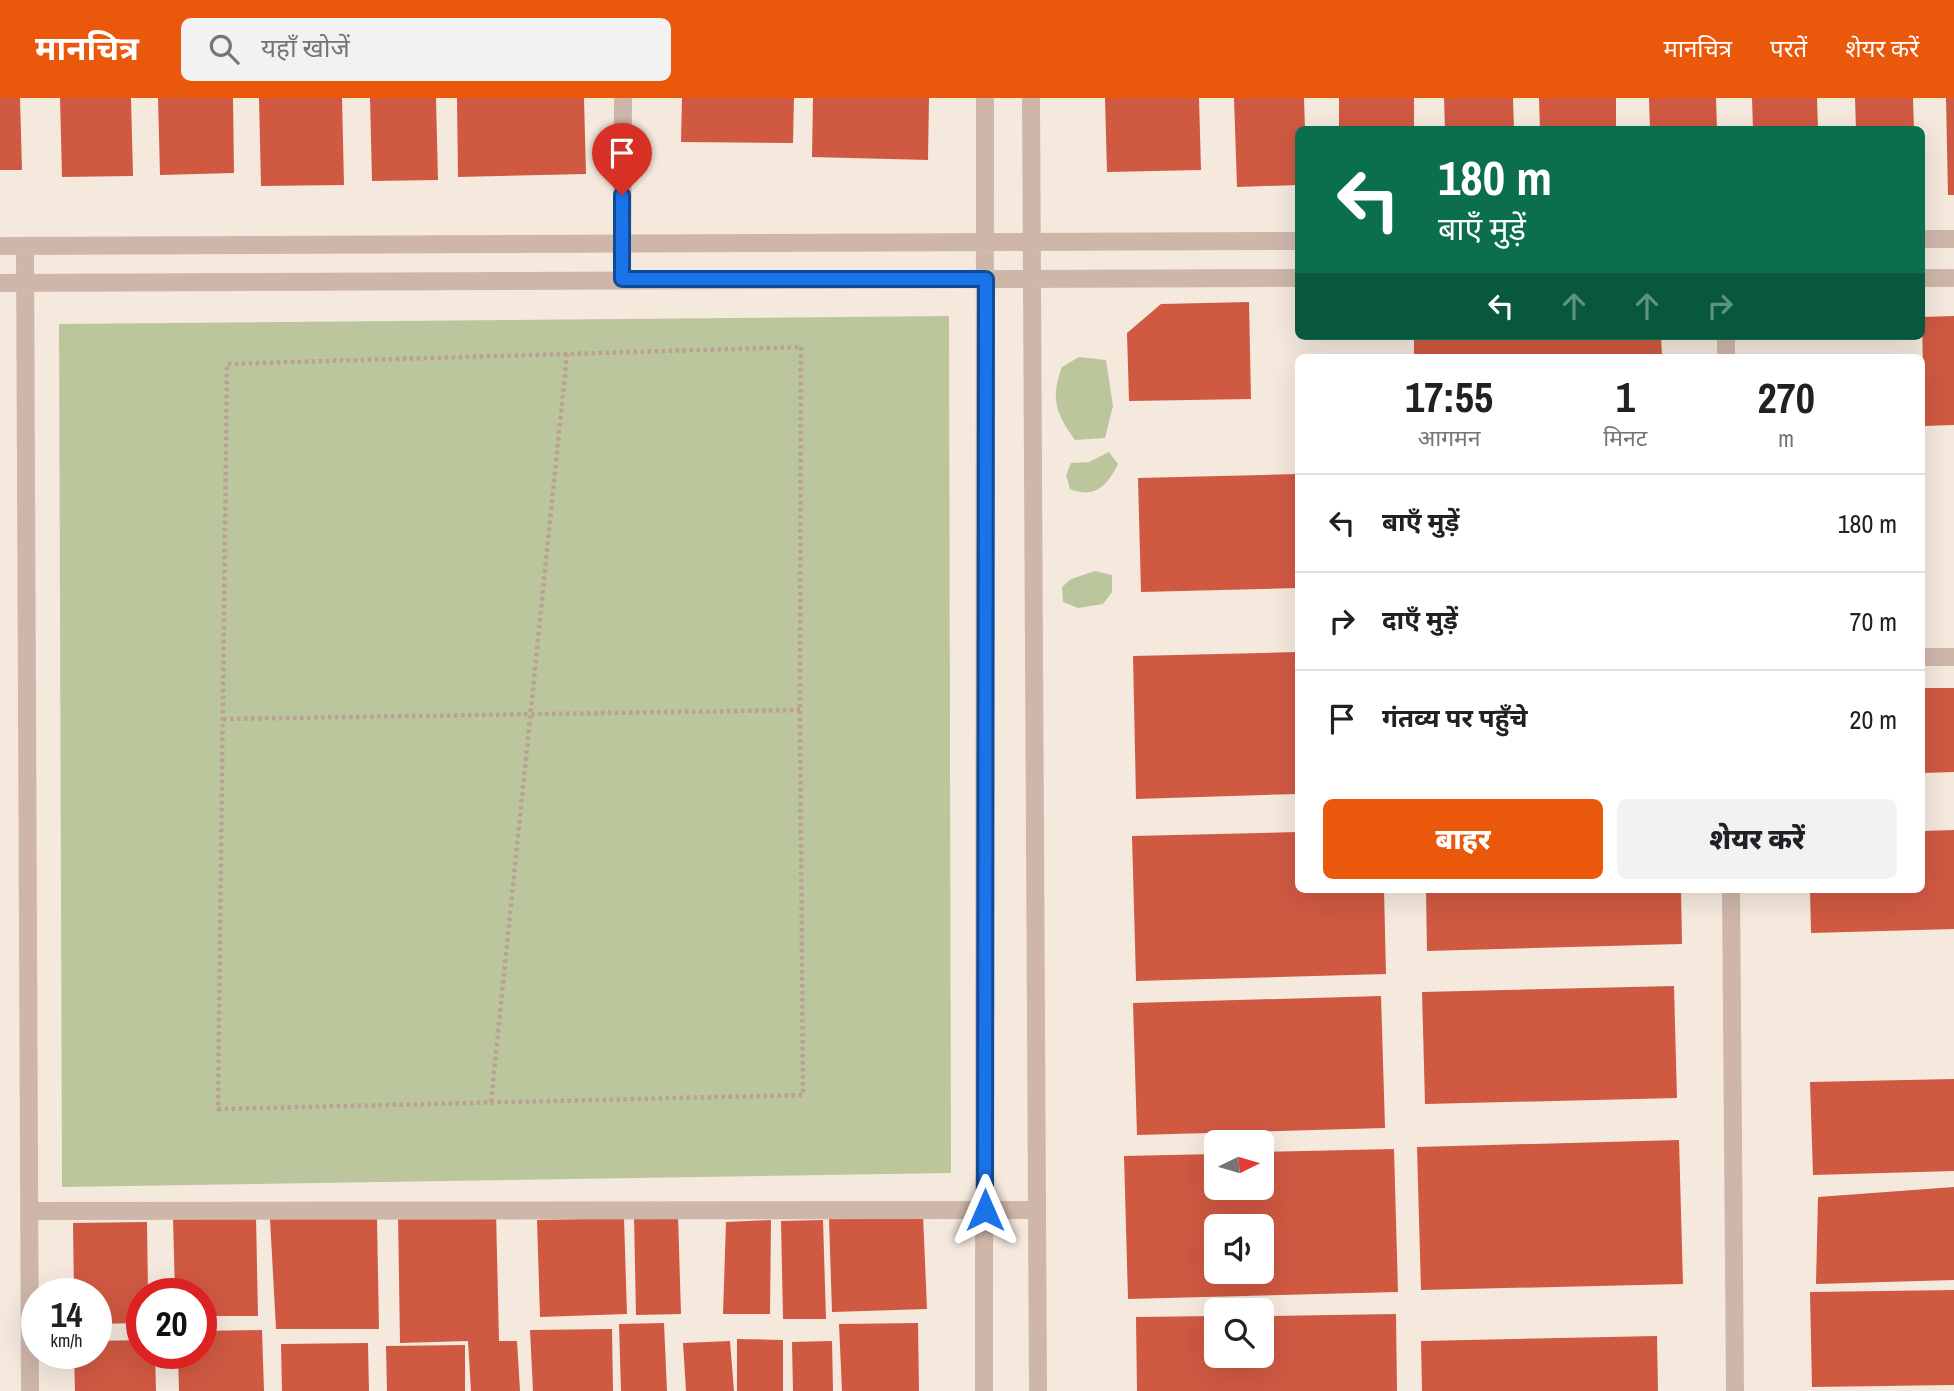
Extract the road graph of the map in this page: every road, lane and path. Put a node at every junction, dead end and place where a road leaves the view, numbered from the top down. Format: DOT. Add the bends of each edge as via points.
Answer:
graph roads {
  1 [pos="623,98"];
  2 [pos="985,98"];
  3 [pos="1031,98"];
  4 [pos="1925,239"];
  5 [pos="1954,239"];
  6 [pos="1295,241"];
  7 [pos="985,242"];
  8 [pos="1031,242"];
  9 [pos="622,243"];
  10 [pos="0,246"];
  11 [pos="25,246"];
  12 [pos="1295,278"];
  13 [pos="1925,278"];
  14 [pos="1954,278"];
  15 [pos="622,279"];
  16 [pos="986,279"];
  17 [pos="1032,279"];
  18 [pos="26,282"];
  19 [pos="0,283"];
  20 [pos="567,354"];
  21 [pos="1925,657"];
  22 [pos="1954,657"];
  23 [pos="800,710"];
  24 [pos="223,719"];
  25 [pos="1731,893"];
  26 [pos="491,1102"];
  27 [pos="985,1210"];
  28 [pos="1037,1210"];
  29 [pos="29,1211"];
  30 [pos="30,1391"];
  31 [pos="984,1391"];
  32 [pos="1038,1391"];
  33 [pos="1735,1391"];
  1 -- 9 [label="street"];
  2 -- 7 [label="street"];
  3 -- 8 [label="street"];
  4 -- 5 [label="street"];
  6 -- 8 [label="street"];
  7 -- 8 [label="street"];
  7 -- 9 [label="street"];
  7 -- 16 [label="street"];
  8 -- 17 [label="street"];
  9 -- 11 [label="street"];
  9 -- 15 [label="street"];
  10 -- 11 [label="street"];
  11 -- 18 [label="street"];
  12 -- 17 [label="street"];
  13 -- 14 [label="street"];
  15 -- 16 [label="street"];
  15 -- 18 [label="street"];
  16 -- 17 [label="street"];
  16 -- 27 [label="street"];
  17 -- 28 [label="street"];
  18 -- 19 [label="street"];
  18 -- 29 [label="street"];
  20 -- 23 [label="path" via="801,347"];
  20 -- 24 [label="path" via="228,364"];
  20 -- 26 [label="path"];
  21 -- 22 [label="street"];
  23 -- 24 [label="path"];
  23 -- 26 [label="path" via="803,1095"];
  24 -- 26 [label="path" via="218,1109"];
  25 -- 33 [label="street"];
  27 -- 28 [label="street"];
  27 -- 29 [label="street"];
  27 -- 31 [label="street"];
  28 -- 32 [label="street"];
  29 -- 30 [label="street"];
}
